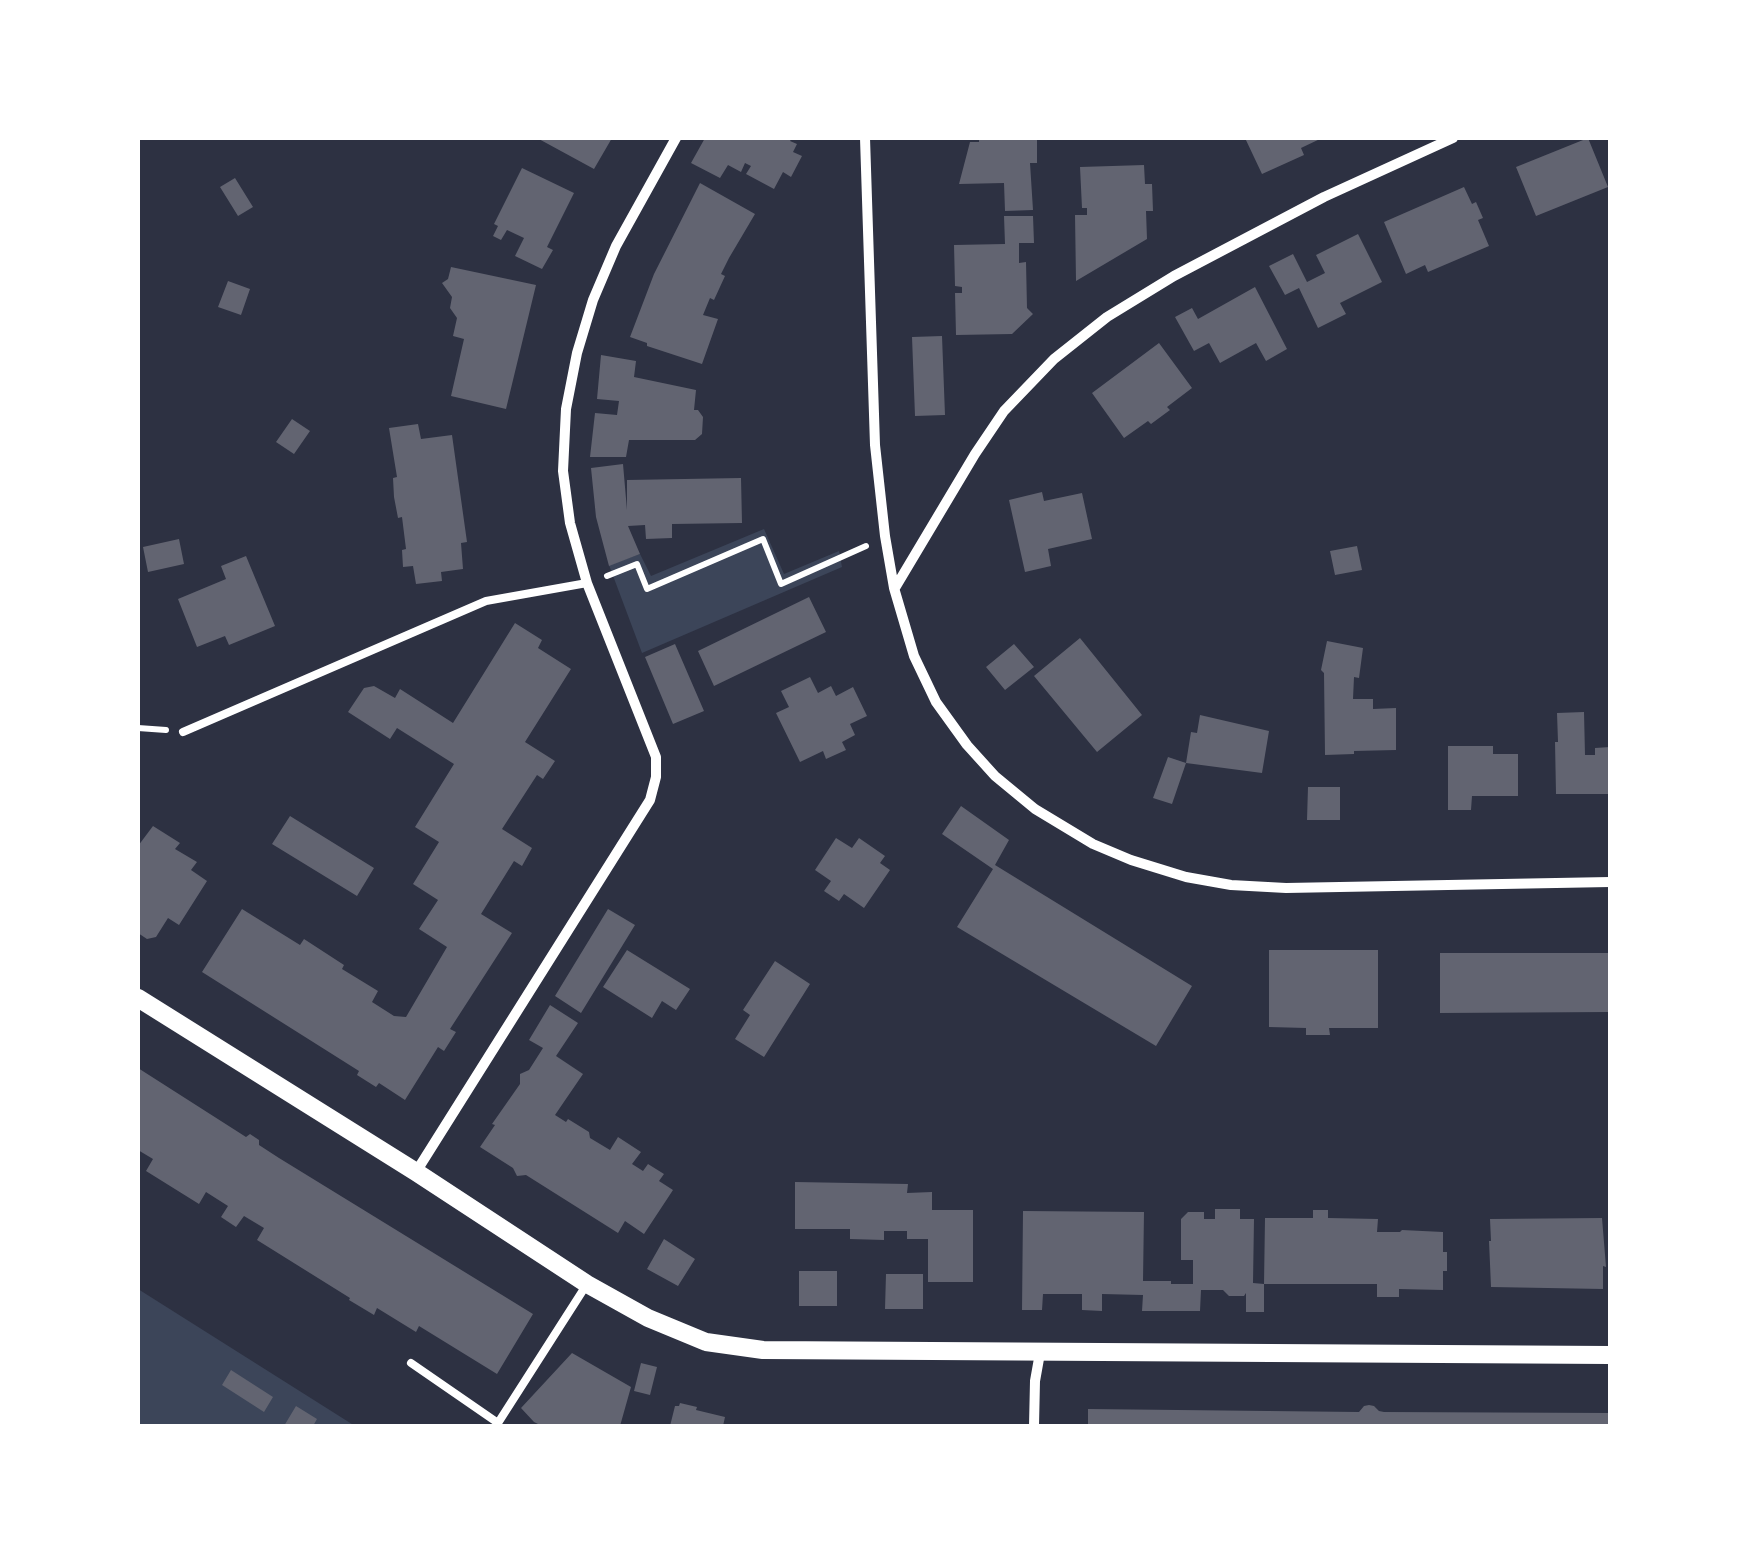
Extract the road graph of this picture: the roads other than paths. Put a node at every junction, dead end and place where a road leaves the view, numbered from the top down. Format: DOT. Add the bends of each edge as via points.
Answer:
graph roads {
  1 [pos="676,138"];
  2 [pos="865,138"];
  3 [pos="1453,138"];
  4 [pos="587,582"];
  5 [pos="894,588"];
  6 [pos="182,732"];
  7 [pos="1610,882"];
  8 [pos="138,998"];
  9 [pos="416,1172"];
  10 [pos="587,1284"];
  11 [pos="1040,1353"];
  12 [pos="1610,1355"];
  13 [pos="411,1362"];
  14 [pos="501,1425"];
  15 [pos="1034,1426"];
  1 -- 4 [label="street" via="616,246 577,353 563,471"];
  2 -- 5 [label="street" via="875,444"];
  3 -- 5 [label="street" via="1324,197 1107,316 1004,411"];
  4 -- 6 [label="lane" via="486,601"];
  4 -- 9 [label="street" via="656,757 650,800"];
  5 -- 7 [label="street" via="922,675 966,746 1034,809 1131,860 1186,877 1286,888"];
  8 -- 9 [label="street"];
  9 -- 10 [label="street"];
  10 -- 11 [label="street" via="706,1342 744,1348"];
  10 -- 14 [label="lane"];
  11 -- 12 [label="street"];
  11 -- 15 [label="street"];
  13 -- 14 [label="lane"];
}
